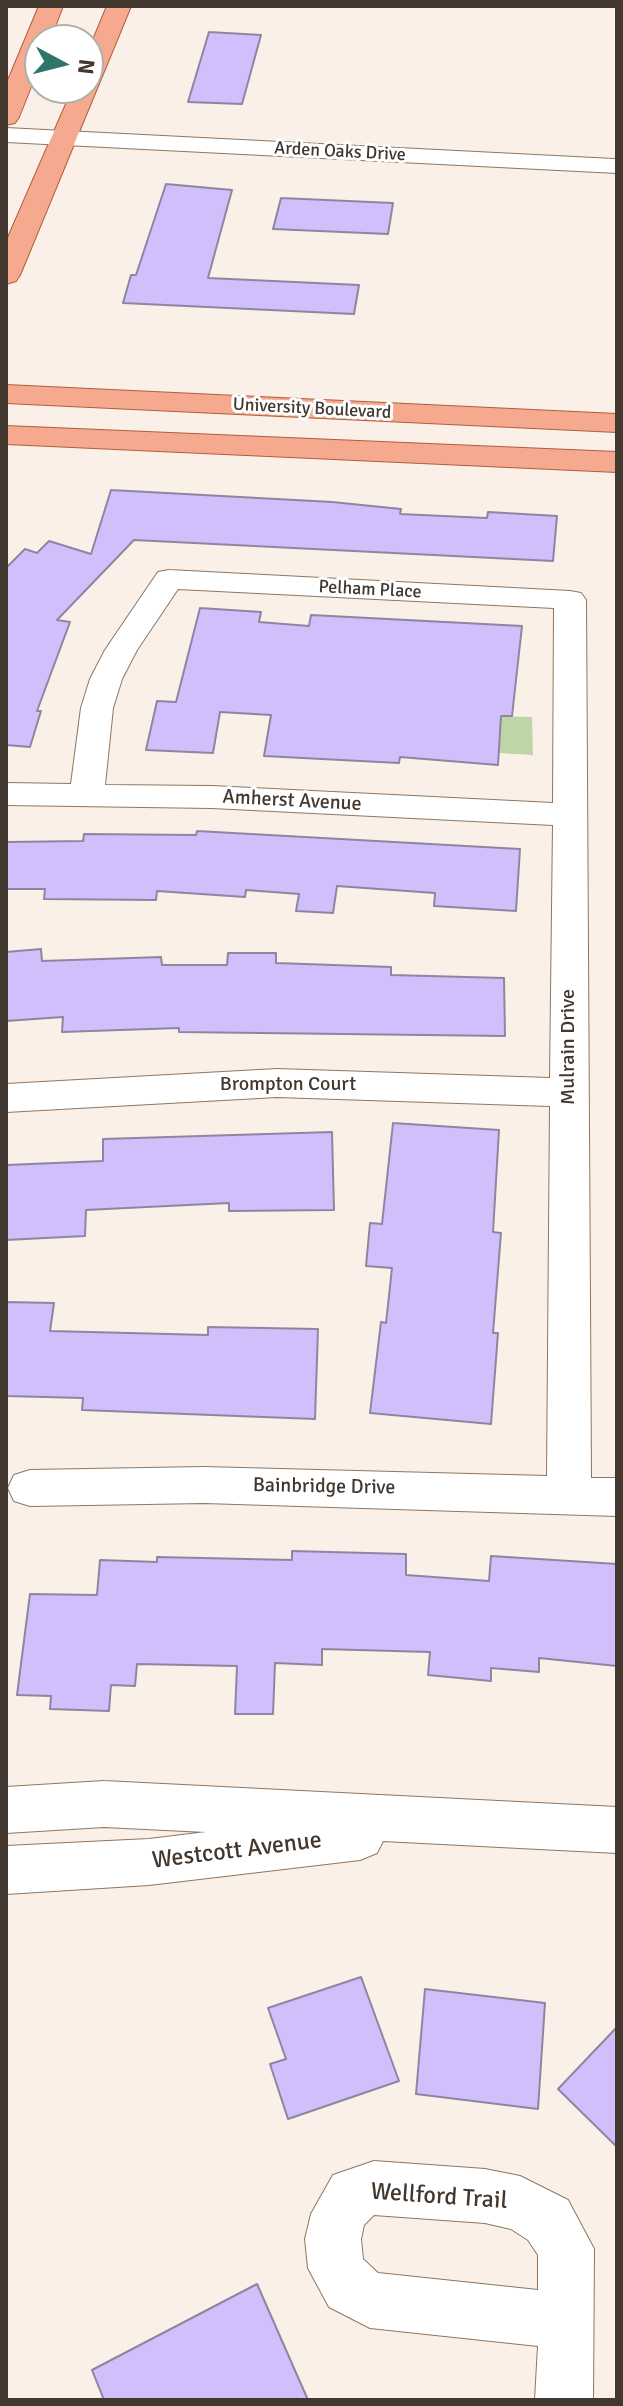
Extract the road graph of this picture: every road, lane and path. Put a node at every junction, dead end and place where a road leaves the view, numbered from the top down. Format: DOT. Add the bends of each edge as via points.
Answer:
graph roads {
  1 [pos="51,6"];
  2 [pos="119,6"];
  3 [pos="104,43"];
  4 [pos="79,104"];
  5 [pos="6,117"];
  6 [pos="6,135"];
  7 [pos="65,138"];
  8 [pos="616,167"];
  9 [pos="6,275"];
  10 [pos="6,394"];
  11 [pos="617,423"];
  12 [pos="6,435"];
  13 [pos="617,444"];
  14 [pos="542,459"];
  15 [pos="617,462"];
  16 [pos="570,600"];
  17 [pos="87,793"];
  18 [pos="9,795"];
  19 [pos="570,815"];
  20 [pos="569,1093"];
  21 [pos="6,1098"];
  22 [pos="30,1488"];
  23 [pos="569,1493"];
  24 [pos="617,1497"];
  25 [pos="6,1810"];
  26 [pos="467,1824"];
  27 [pos="617,1830"];
  28 [pos="6,1870"];
  29 [pos="567,2321"];
  30 [pos="564,2400"];
  1 -- 5 [label="main road"];
  2 -- 3 [label="main road"];
  4 -- 7 [label="main road"];
  6 -- 7 [label="street, Arden Oaks Drive"];
  7 -- 8 [label="street, Arden Oaks Drive"];
  7 -- 9 [label="main road"];
  10 -- 11 [label="main road, University Boulevard"];
  12 -- 14 [label="main road, University Boulevard"];
  13 -- 14 [label="main road"];
  14 -- 15 [label="main road, University Boulevard"];
  16 -- 17 [label="street, Pelham Place" via="169,579 106,679"];
  16 -- 19 [label="street, Mulrain Drive"];
  17 -- 18 [label="street, Amherst Avenue"];
  17 -- 19 [label="street, Amherst Avenue"];
  19 -- 20 [label="street, Mulrain Drive"];
  20 -- 21 [label="street, Brompton Court" via="277,1083"];
  20 -- 23 [label="street, Mulrain Drive"];
  22 -- 23 [label="street, Bainbridge Drive" via="204,1485"];
  23 -- 24 [label="street, Bainbridge Drive"];
  25 -- 26 [label="street, Westcott Avenue" via="104,1804"];
  26 -- 27 [label="street, Westcott Avenue"];
  26 -- 28 [label="street, Westcott Avenue" via="149,1862"];
  29 -- 30 [label="street"];
}
